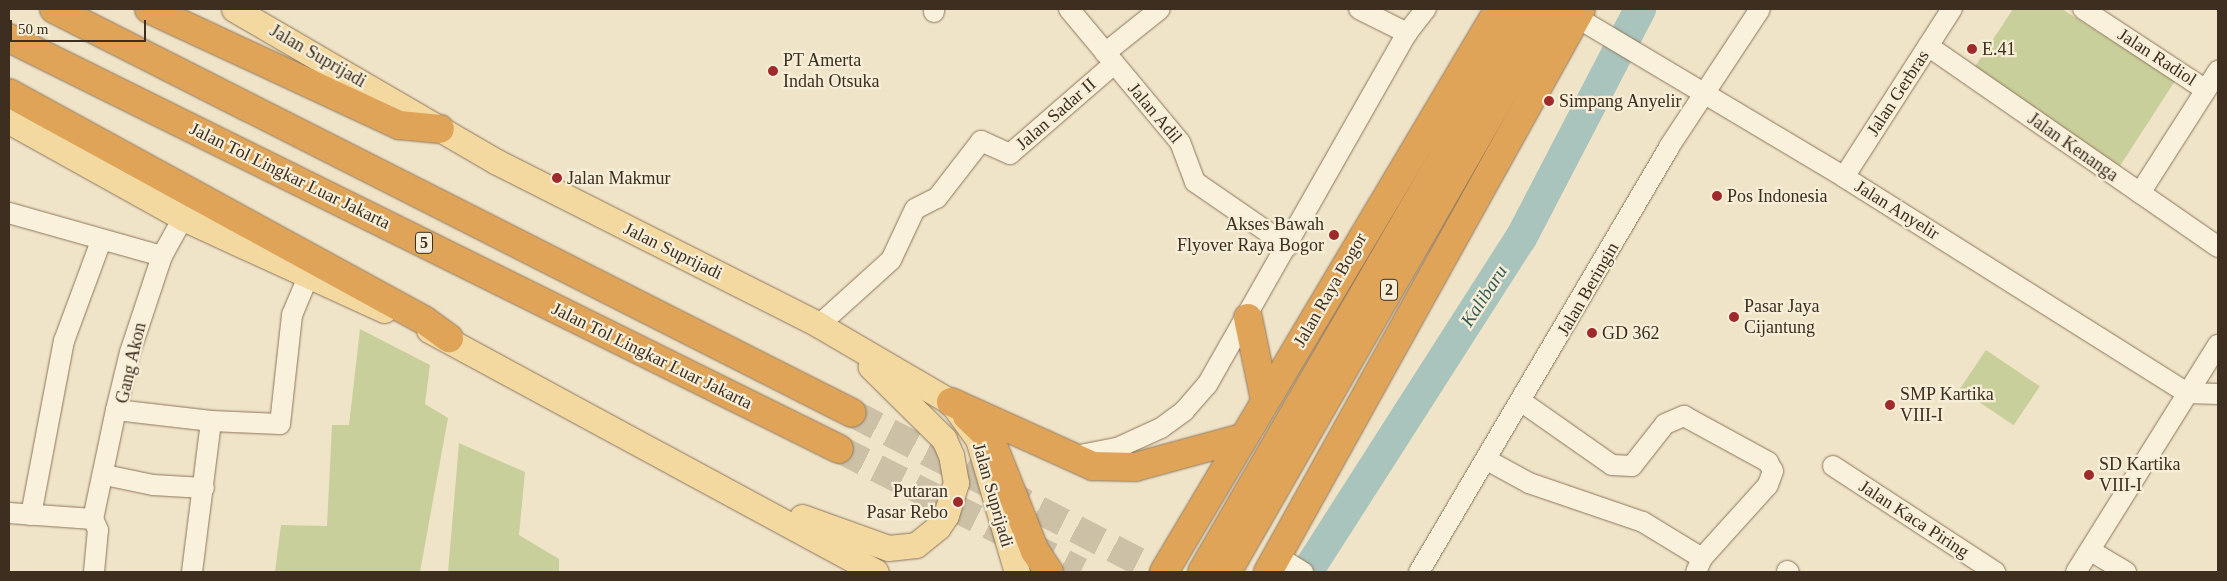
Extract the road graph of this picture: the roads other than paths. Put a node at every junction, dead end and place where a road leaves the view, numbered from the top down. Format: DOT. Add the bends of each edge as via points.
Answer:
graph roads {
  1 [pos="54,9"];
  2 [pos="149,9"];
  3 [pos="234,9"];
  4 [pos="1070,9"];
  5 [pos="1160,9"];
  6 [pos="1359,9"];
  7 [pos="1426,9"];
  8 [pos="1499,9"];
  9 [pos="1529,9"];
  10 [pos="1760,9"];
  11 [pos="1952,9"];
  12 [pos="2083,9"];
  13 [pos="1577,16"];
  14 [pos="1407,33"];
  15 [pos="9,38"];
  16 [pos="1928,46"];
  17 [pos="1109,59"];
  18 [pos="2218,71"];
  19 [pos="2206,90"];
  20 [pos="1704,92"];
  21 [pos="9,93"];
  22 [pos="9,121"];
  23 [pos="440,129"];
  24 [pos="1844,177"];
  25 [pos="2140,193"];
  26 [pos="9,213"];
  27 [pos="183,218"];
  28 [pos="101,241"];
  29 [pos="1288,246"];
  30 [pos="2218,247"];
  31 [pos="162,256"];
  32 [pos="308,278"];
  33 [pos="1248,318"];
  34 [pos="819,325"];
  35 [pos="448,338"];
  36 [pos="840,338"];
  37 [pos="2218,346"];
  38 [pos="2187,393"];
  39 [pos="2218,394"];
  40 [pos="1266,400"];
  41 [pos="950,402"];
  42 [pos="1522,402"];
  43 [pos="116,410"];
  44 [pos="852,413"];
  45 [pos="212,421"];
  46 [pos="1242,438"];
  47 [pos="839,449"];
  48 [pos="1068,457"];
  49 [pos="1487,460"];
  50 [pos="1834,466"];
  51 [pos="691,472"];
  52 [pos="105,475"];
  53 [pos="204,488"];
  54 [pos="9,513"];
  55 [pos="31,515"];
  56 [pos="94,518"];
  57 [pos="2091,551"];
  58 [pos="1699,565"];
  59 [pos="1285,566"];
  60 [pos="94,572"];
  61 [pos="192,572"];
  62 [pos="876,572"];
  63 [pos="1017,572"];
  64 [pos="1049,572"];
  65 [pos="1164,572"];
  66 [pos="1202,572"];
  67 [pos="1227,572"];
  68 [pos="1419,572"];
  69 [pos="1995,572"];
  70 [pos="2076,572"];
  71 [pos="2126,572"];
  1 -- 44 [label="highway, 5"];
  2 -- 23 [label="highway" via="399,126"];
  3 -- 23 [label="main road, Jalan Suprijadi"];
  4 -- 17 [label="street, Jalan Adil"];
  5 -- 17 [label="street"];
  6 -- 14 [label="street"];
  7 -- 14 [label="street"];
  8 -- 40 [label="highway, Jalan Raya Bogor"];
  9 -- 66 [label="highway, Jalan Raya Bogor / 2"];
  10 -- 20 [label="street, Jalan Beringin"];
  11 -- 16 [label="street, Jalan Gerbras"];
  12 -- 19 [label="street, Jalan Radiol"];
  13 -- 20 [label="street, Jalan Anyelir"];
  13 -- 59 [label="highway, 2"];
  13 -- 67 [label="highway, 2"];
  14 -- 29 [label="street"];
  15 -- 47 [label="highway, Jalan Tol Lingkar Luar Jakarta / 5"];
  16 -- 24 [label="street, Jalan Gerbras"];
  16 -- 25 [label="street, Jalan Kenanga"];
  17 -- 29 [label="street, Jalan Adil" via="1180,142 1195,182"];
  17 -- 34 [label="street, Jalan Sadar II" via="1010,154 981,141 937,198 915,210 891,260"];
  18 -- 19 [label="street"];
  19 -- 25 [label="street"];
  20 -- 24 [label="street, Jalan Anyelir"];
  20 -- 42 [label="street, Jalan Beringin"];
  21 -- 35 [label="highway" via="424,320"];
  22 -- 27 [label="main road"];
  23 -- 34 [label="main road, Jalan Suprijadi" via="572,201"];
  24 -- 38 [label="street, Jalan Anyelir"];
  25 -- 30 [label="street, Jalan Kenanga"];
  26 -- 28 [label="street"];
  27 -- 31 [label="street, Gang Akon"];
  27 -- 32 [label="main road"];
  28 -- 31 [label="street"];
  28 -- 55 [label="street" via="64,341"];
  29 -- 33 [label="street"];
  31 -- 43 [label="street, Gang Akon" via="130,352"];
  32 -- 35 [label="main road"];
  32 -- 45 [label="street, Gang Akon" via="292,314 282,421 275,426"];
  33 -- 40 [label="highway"];
  33 -- 48 [label="street" via="1207,385 1184,411 1138,441"];
  34 -- 36 [label="main road, Jalan Suprijadi"];
  35 -- 51 [label="main road"];
  36 -- 41 [label="main road, Jalan Suprijadi"];
  36 -- 51 [label="main road" via="933,426 951,455 956,483 952,499 938,527 926,538 903,548 873,546"];
  37 -- 38 [label="street"];
  38 -- 39 [label="street"];
  38 -- 57 [label="street"];
  40 -- 46 [label="highway, Jalan Raya Bogor"];
  41 -- 48 [label="highway"];
  41 -- 63 [label="main road, Jalan Suprijadi" via="965,418 980,445"];
  41 -- 64 [label="highway" via="990,438 1035,551"];
  42 -- 49 [label="street, Jalan Beringin"];
  42 -- 58 [label="street" via="1612,465 1632,466 1665,424 1684,416 1768,462 1773,471 1768,485"];
  43 -- 45 [label="street, Gang Akon"];
  43 -- 52 [label="street"];
  45 -- 53 [label="street"];
  46 -- 48 [label="highway" via="1135,467 1092,466"];
  46 -- 65 [label="highway, Jalan Raya Bogor"];
  49 -- 58 [label="street" via="1530,483 1643,522"];
  49 -- 68 [label="street, Jalan Beringin"];
  50 -- 69 [label="street, Jalan Kaca Piring"];
  51 -- 62 [label="main road"];
  52 -- 53 [label="street" via="153,485"];
  52 -- 56 [label="street"];
  53 -- 61 [label="street"];
  54 -- 55 [label="street"];
  55 -- 56 [label="street"];
  56 -- 60 [label="street" via="98,539"];
  57 -- 70 [label="street"];
  57 -- 71 [label="street"];
}
